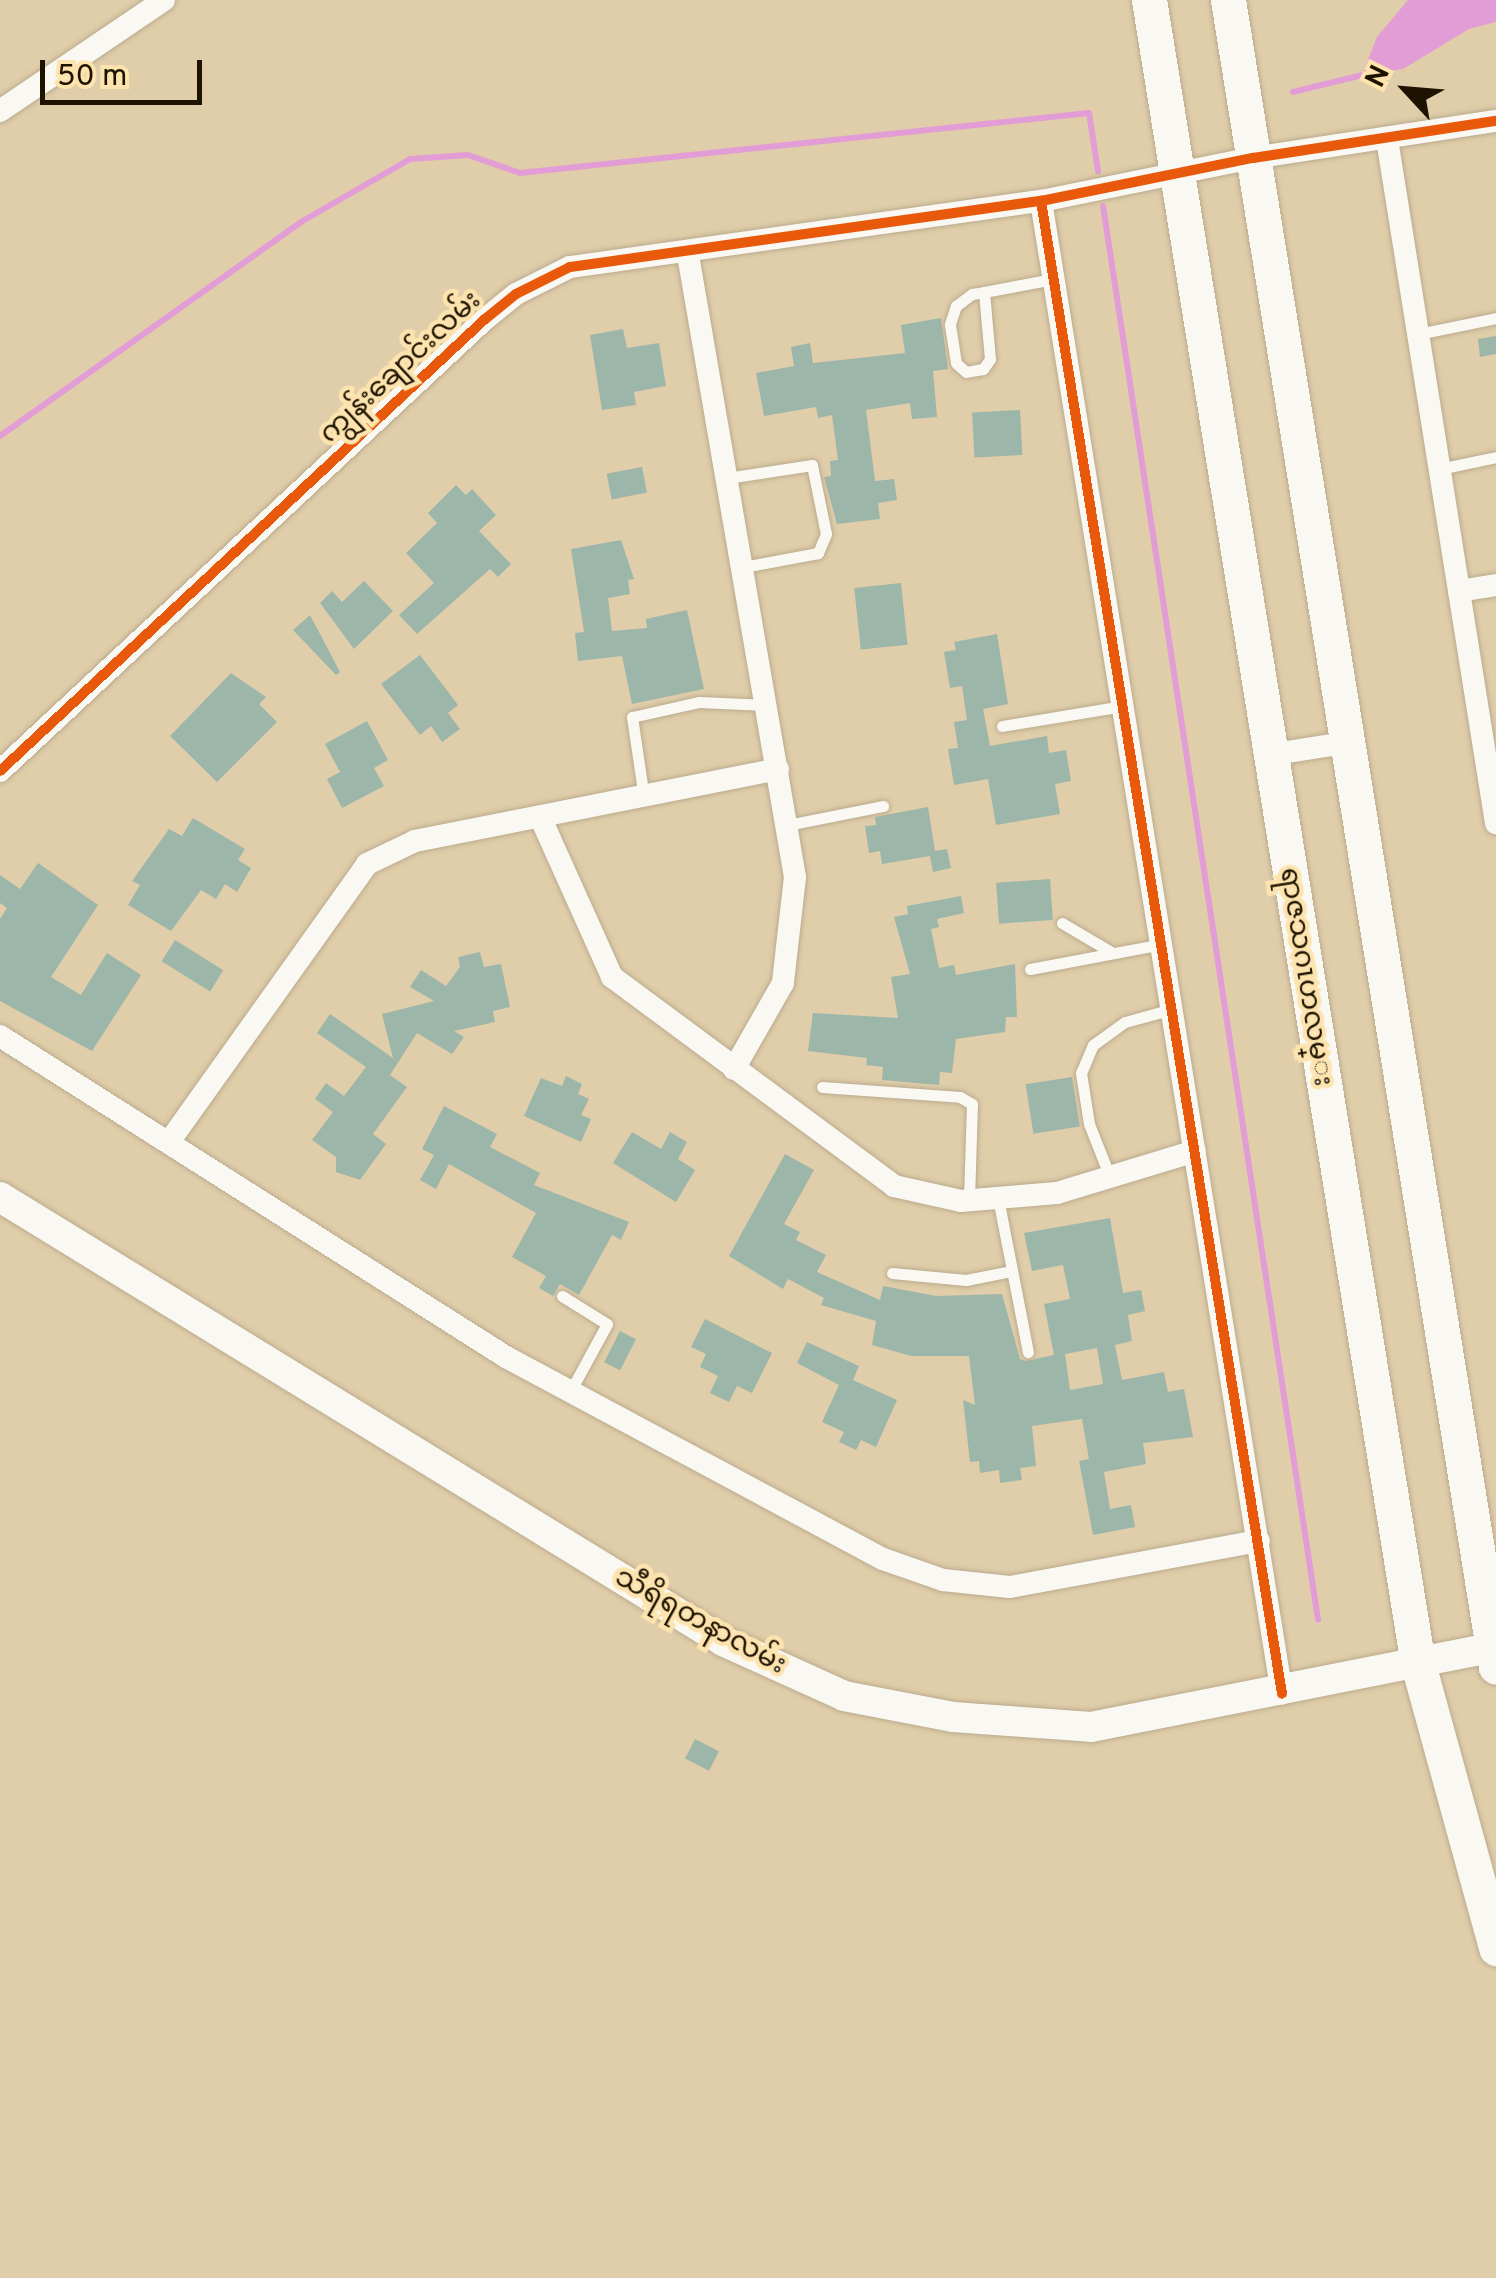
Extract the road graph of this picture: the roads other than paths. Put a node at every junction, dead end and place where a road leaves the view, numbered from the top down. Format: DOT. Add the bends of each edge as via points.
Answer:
graph roads {
  1 [pos="164,0"];
  2 [pos="1149,0"];
  3 [pos="1228,0"];
  4 [pos="0,112"];
  5 [pos="1496,121"];
  6 [pos="1386,139"];
  7 [pos="1253,158"];
  8 [pos="1176,172"];
  9 [pos="1040,201"];
  10 [pos="688,255"];
  11 [pos="1054,279"];
  12 [pos="984,292"];
  13 [pos="1496,318"];
  14 [pos="1418,334"];
  15 [pos="1496,458"];
  16 [pos="1440,469"];
  17 [pos="727,478"];
  18 [pos="743,567"];
  19 [pos="1496,585"];
  20 [pos="1459,591"];
  21 [pos="767,705"];
  22 [pos="1123,706"];
  23 [pos="1487,708"];
  24 [pos="1002,726"];
  25 [pos="1345,743"];
  26 [pos="1269,755"];
  27 [pos="778,770"];
  28 [pos="0,772"];
  29 [pos="644,798"];
  30 [pos="883,806"];
  31 [pos="542,821"];
  32 [pos="1496,823"];
  33 [pos="787,825"];
  34 [pos="1062,923"];
  35 [pos="1162,944"];
  36 [pos="1114,953"];
  37 [pos="1030,969"];
  38 [pos="1164,1012"];
  39 [pos="0,1036"];
  40 [pos="734,1069"];
  41 [pos="822,1087"];
  42 [pos="169,1142"];
  43 [pos="1196,1151"];
  44 [pos="1110,1176"];
  45 [pos="0,1197"];
  46 [pos="998,1198"];
  47 [pos="969,1201"];
  48 [pos="1012,1270"];
  49 [pos="892,1273"];
  50 [pos="562,1296"];
  51 [pos="1028,1352"];
  52 [pos="570,1392"];
  53 [pos="1482,1507"];
  54 [pos="1259,1540"];
  55 [pos="1494,1657"];
  56 [pos="1418,1664"];
  57 [pos="1282,1694"];
  58 [pos="1496,1948"];
  1 -- 4 [label="street"];
  2 -- 8 [label="main road, ရာဇသဂၤဟလမ္း"];
  3 -- 7 [label="main road"];
  5 -- 6 [label="street, ကျွန်းချောင်းလမ်း"];
  6 -- 7 [label="street, ကျွန်းချောင်းလမ်း"];
  6 -- 14 [label="street"];
  7 -- 8 [label="street, ကျွန်းချောင်းလမ်း"];
  7 -- 25 [label="main road"];
  8 -- 9 [label="street, ကျွန်းချောင်းလမ်း"];
  8 -- 26 [label="main road, ရာဇသဂၤဟလမ္း"];
  9 -- 10 [label="street, ကျွန်းချောင်းလမ်း"];
  9 -- 11 [label="street"];
  10 -- 17 [label="street"];
  10 -- 28 [label="street, ကျွန်းချောင်းလမ်း" via="570,267 516,294"];
  11 -- 12 [label="lane"];
  11 -- 22 [label="street"];
  12 -- 12 [label="lane" via="956,306 950,324 956,363 966,372 984,369 990,359"];
  13 -- 14 [label="lane"];
  14 -- 16 [label="street"];
  15 -- 16 [label="lane"];
  16 -- 20 [label="street"];
  17 -- 18 [label="street"];
  17 -- 18 [label="lane" via="812,465 826,534 818,553"];
  18 -- 21 [label="street"];
  19 -- 20 [label="street"];
  20 -- 23 [label="street"];
  21 -- 27 [label="street"];
  21 -- 29 [label="lane" via="699,702 632,717"];
  22 -- 24 [label="lane"];
  22 -- 35 [label="street"];
  23 -- 32 [label="street"];
  25 -- 26 [label="street"];
  25 -- 53 [label="main road"];
  26 -- 56 [label="main road, ရာဇသဂၤဟလမ္း"];
  27 -- 29 [label="street"];
  27 -- 33 [label="street"];
  29 -- 31 [label="street"];
  30 -- 33 [label="lane"];
  31 -- 40 [label="street" via="612,977"];
  31 -- 42 [label="street" via="415,841 367,864"];
  33 -- 40 [label="street" via="795,877 783,983"];
  34 -- 36 [label="lane"];
  35 -- 36 [label="lane"];
  35 -- 43 [label="street"];
  36 -- 37 [label="lane"];
  38 -- 44 [label="lane" via="1125,1022 1093,1045 1081,1074 1088,1124"];
  39 -- 42 [label="street"];
  40 -- 47 [label="street" via="894,1186"];
  41 -- 47 [label="lane" via="960,1097 972,1104"];
  42 -- 52 [label="street"];
  43 -- 44 [label="street"];
  43 -- 54 [label="street"];
  44 -- 46 [label="street" via="1057,1192"];
  45 -- 57 [label="main road, သီရိရတနာလမ်း" via="722,1640 844,1696 953,1717 1091,1727"];
  46 -- 47 [label="street"];
  46 -- 48 [label="lane"];
  48 -- 49 [label="lane" via="966,1280"];
  48 -- 51 [label="lane"];
  50 -- 52 [label="lane" via="607,1324"];
  52 -- 54 [label="street" via="883,1559 943,1580 1010,1586"];
  53 -- 55 [label="main road"];
  54 -- 57 [label="street"];
  55 -- 56 [label="main road, သီရိရတနာလမ်း"];
  56 -- 57 [label="main road, သီရိရတနာလမ်း"];
  56 -- 58 [label="main road, ရာဇသဂၤဟလမ္း"];
}
